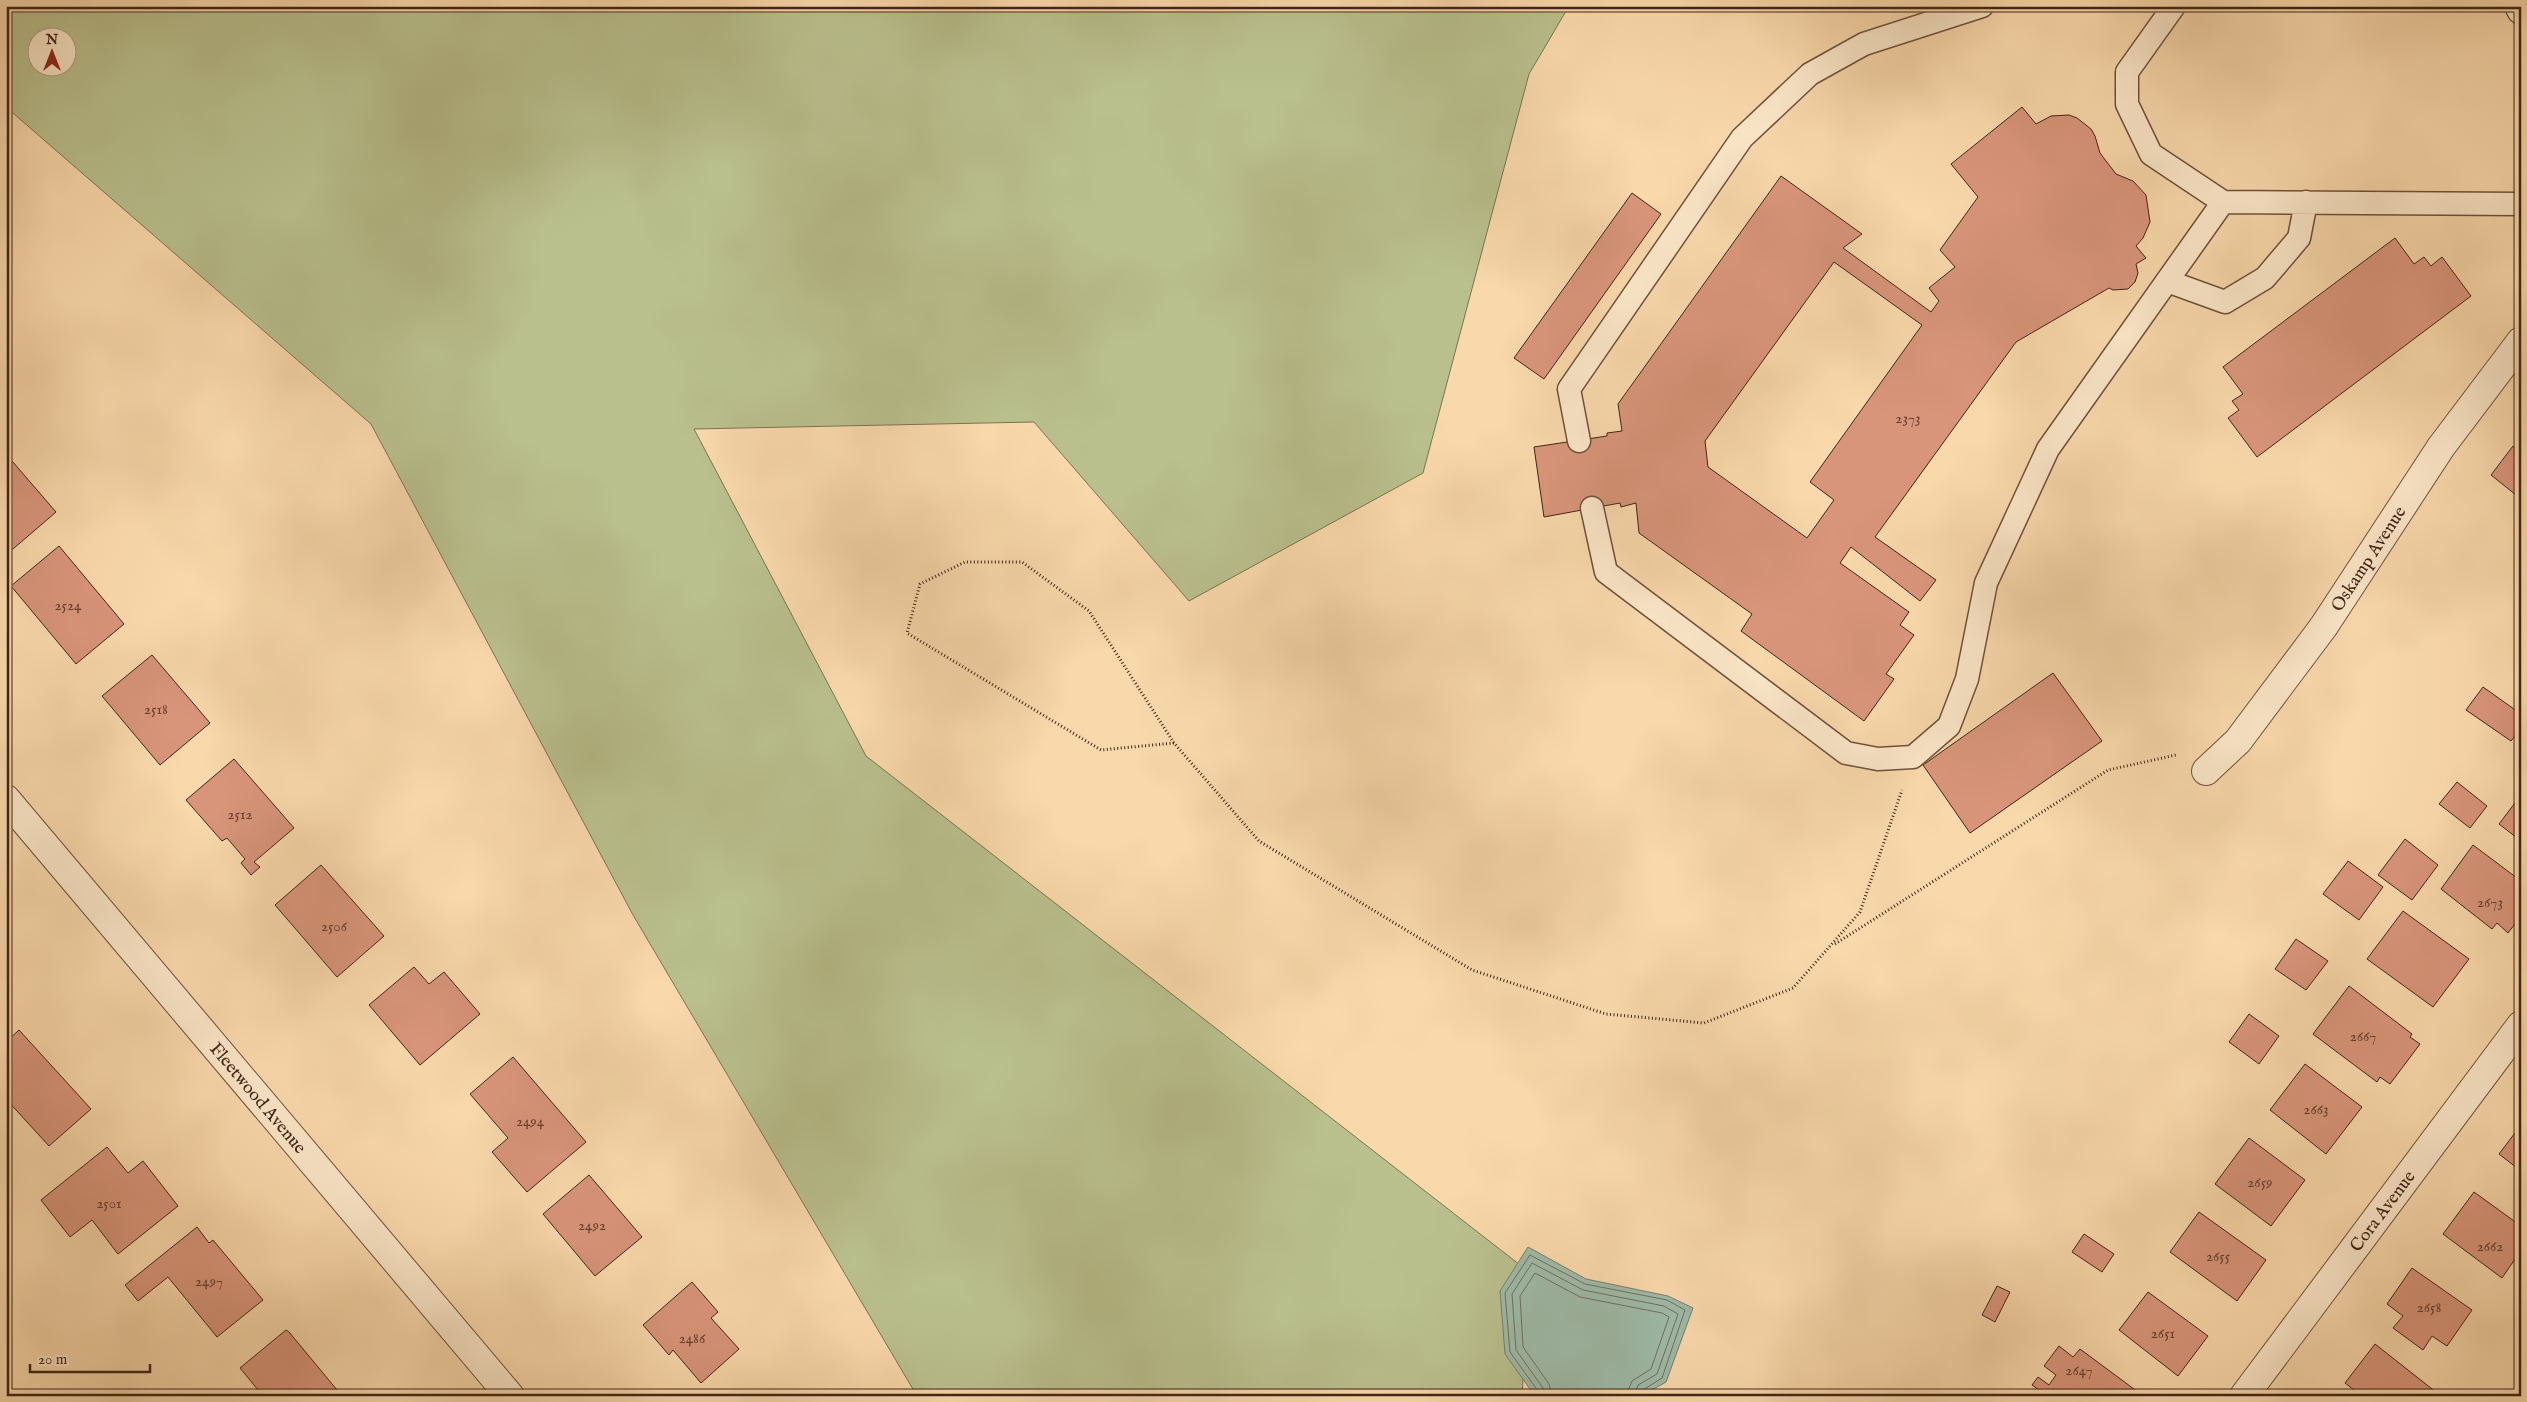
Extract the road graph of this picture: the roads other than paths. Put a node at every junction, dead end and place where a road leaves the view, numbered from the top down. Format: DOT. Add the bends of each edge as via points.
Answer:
graph roads {
  1 [pos="1982,6"];
  2 [pos="2174,6"];
  3 [pos="2519,6"];
  4 [pos="2521,10"];
  5 [pos="2223,202"];
  6 [pos="2306,202"];
  7 [pos="2521,204"];
  8 [pos="2167,281"];
  9 [pos="2521,341"];
  10 [pos="1579,441"];
  11 [pos="1592,508"];
  12 [pos="2206,771"];
  13 [pos="6,799"];
  14 [pos="2521,1025"];
  15 [pos="510,1396"];
  16 [pos="2244,1396"];
  1 -- 10 [label="lane" via="1864,44 1810,74 1742,138 1569,389"];
  2 -- 5 [label="lane" via="2127,72 2127,104 2151,154"];
  3 -- 4 [label="street"];
  5 -- 6 [label="lane"];
  5 -- 8 [label="lane"];
  6 -- 7 [label="lane"];
  6 -- 8 [label="lane" via="2299,238 2265,278 2225,302"];
  8 -- 11 [label="lane" via="2048,449 1986,583 1967,679 1949,726 1913,757 1878,759 1846,753 1606,572"];
  9 -- 12 [label="street, Oskamp Avenue" via="2440,448 2324,626 2238,741"];
  13 -- 15 [label="street, Fleetwood Avenue"];
  14 -- 16 [label="street, Cora Avenue"];
}
